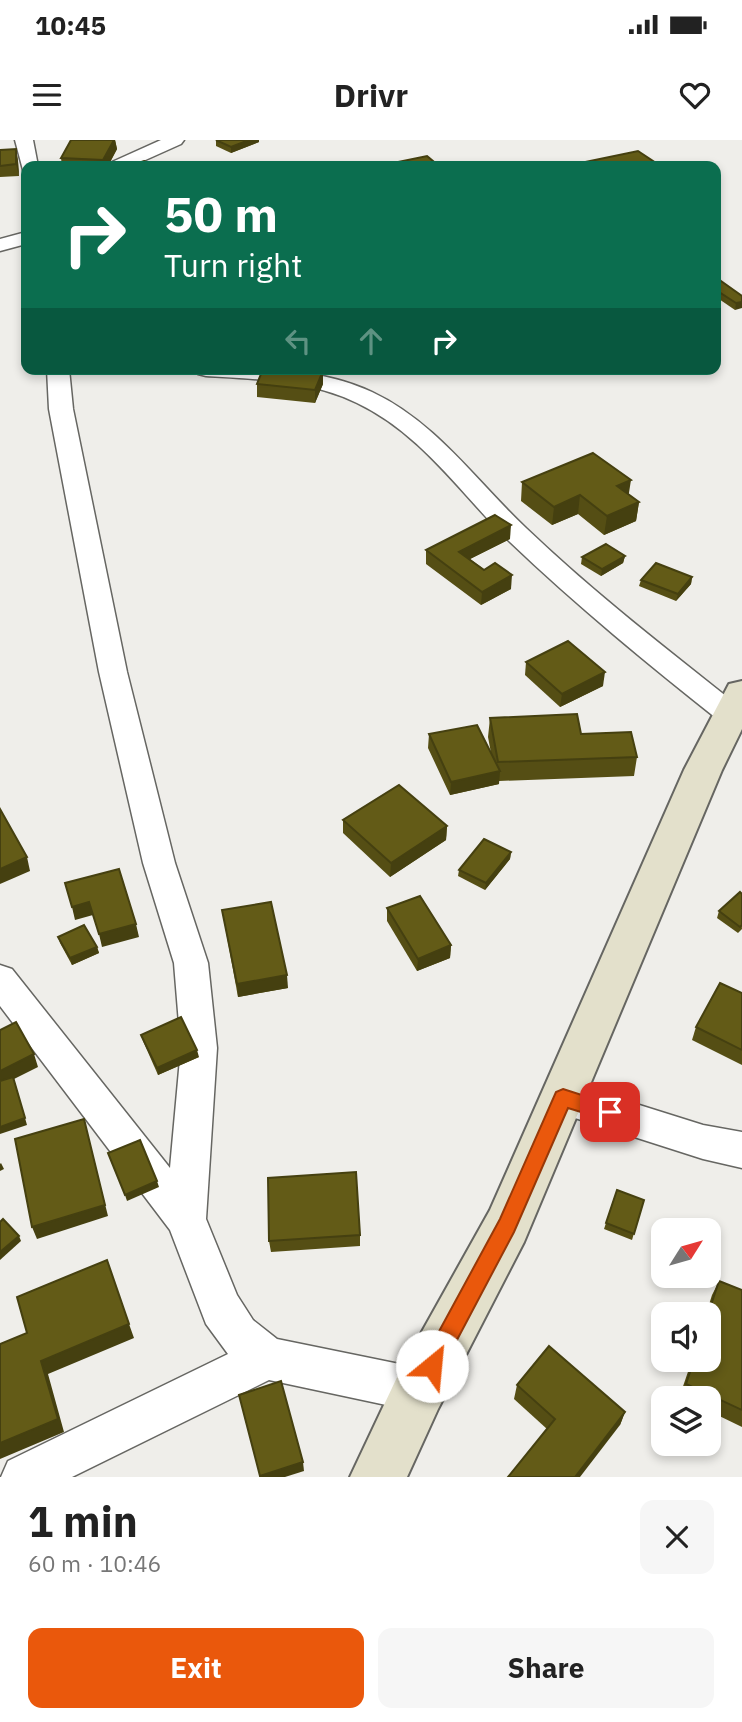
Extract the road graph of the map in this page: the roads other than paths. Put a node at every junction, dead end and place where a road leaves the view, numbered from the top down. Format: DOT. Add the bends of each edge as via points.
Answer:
graph roads {
  1 [pos="24,140"];
  2 [pos="175,140"];
  3 [pos="28,161"];
  4 [pos="129,161"];
  5 [pos="21,239"];
  6 [pos="0,245"];
  7 [pos="58,375"];
  8 [pos="268,375"];
  9 [pos="736,704"];
  10 [pos="0,979"];
  11 [pos="563,1098"];
  12 [pos="742,1150"];
  13 [pos="186,1219"];
  14 [pos="268,1357"];
  15 [pos="419,1390"];
  16 [pos="24,1477"];
  17 [pos="379,1477"];
  1 -- 3 [label="street"];
  2 -- 4 [label="street"];
  5 -- 6 [label="street"];
  7 -- 13 [label="street" via="61,409 113,671 159,863 191,963 198,1048"];
  8 -- 9 [label="street" via="327,384 382,406 431,441 514,532 627,633"];
  9 -- 11 [label="street" via="703,770"];
  10 -- 13 [label="street"];
  11 -- 12 [label="street"];
  11 -- 15 [label="street" via="507,1226"];
  13 -- 14 [label="street" via="221,1309 238,1335"];
  14 -- 15 [label="street"];
  14 -- 16 [label="street"];
  15 -- 17 [label="street"];
}
